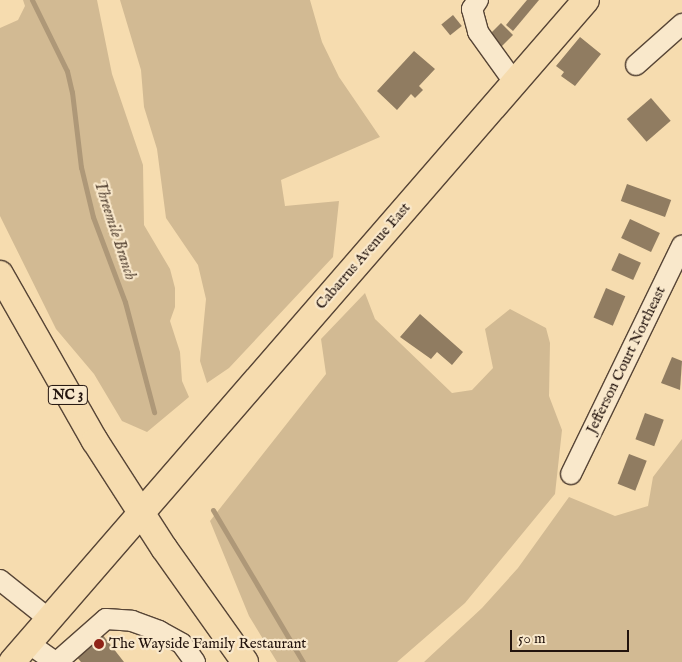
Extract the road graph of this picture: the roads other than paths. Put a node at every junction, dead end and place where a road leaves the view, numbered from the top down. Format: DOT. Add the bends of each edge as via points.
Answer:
graph roads {
  1 [pos="478,0"];
  2 [pos="586,0"];
  3 [pos="682,24"];
  4 [pos="636,65"];
  5 [pos="514,82"];
  6 [pos="682,246"];
  7 [pos="0,276"];
  8 [pos="571,474"];
  9 [pos="141,512"];
  10 [pos="0,580"];
  11 [pos="49,619"];
  12 [pos="20,652"];
  13 [pos="56,662"];
  14 [pos="195,662"];
  15 [pos="245,662"];
  1 -- 5 [label="street" via="472,9 478,32"];
  2 -- 5 [label="main road, Cabarrus Avenue East"];
  3 -- 4 [label="street"];
  5 -- 9 [label="main road, Cabarrus Avenue East"];
  6 -- 8 [label="street, Jefferson Court Northeast"];
  7 -- 9 [label="main road, NC 3" via="95,441"];
  9 -- 11 [label="main road, Cabarrus Avenue East"];
  9 -- 15 [label="main road, NC 3"];
  10 -- 11 [label="street"];
  11 -- 12 [label="main road, Cabarrus Avenue East"];
  12 -- 13 [label="street"];
  13 -- 14 [label="street" via="106,619 132,621 159,631 182,644"];
}
